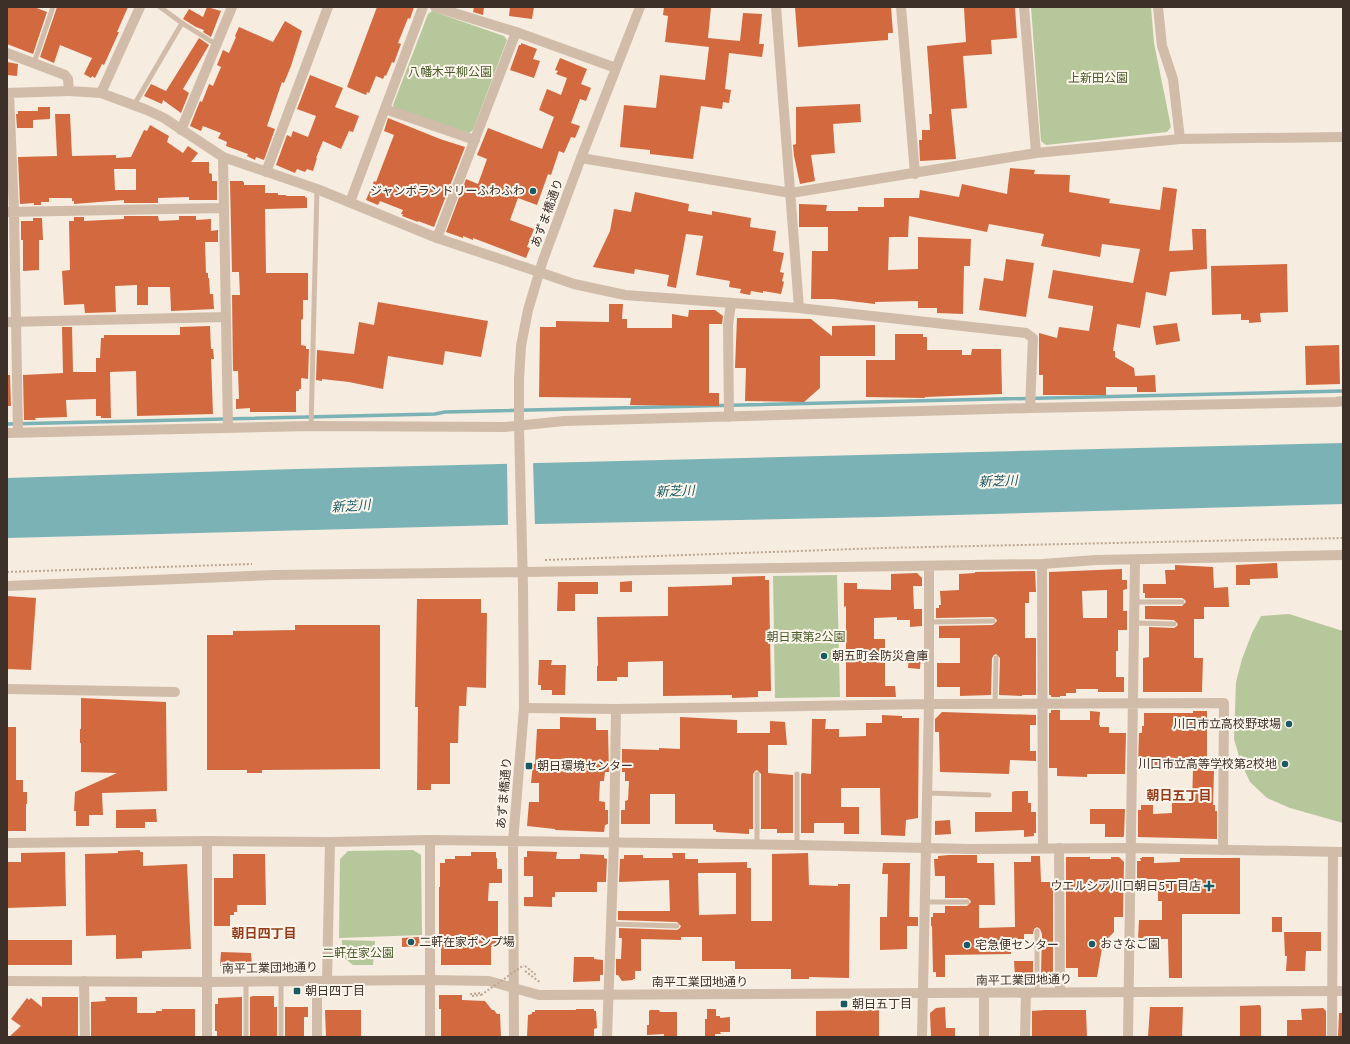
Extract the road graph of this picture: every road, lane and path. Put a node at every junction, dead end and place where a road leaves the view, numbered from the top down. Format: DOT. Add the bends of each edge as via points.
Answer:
graph roads {
  1 [pos="53,7"];
  2 [pos="140,7"];
  3 [pos="160,7"];
  4 [pos="232,7"];
  5 [pos="328,7"];
  6 [pos="423,7"];
  7 [pos="435,7"];
  8 [pos="640,7"];
  9 [pos="776,7"];
  10 [pos="902,7"];
  11 [pos="1024,7"];
  12 [pos="1158,7"];
  13 [pos="182,23"];
  14 [pos="516,32"];
  15 [pos="217,45"];
  16 [pos="7,53"];
  17 [pos="34,63"];
  18 [pos="616,68"];
  19 [pos="69,91"];
  20 [pos="8,93"];
  21 [pos="101,93"];
  22 [pos="134,105"];
  23 [pos="385,109"];
  24 [pos="181,130"];
  25 [pos="1343,137"];
  26 [pos="1180,139"];
  27 [pos="475,140"];
  28 [pos="1036,154"];
  29 [pos="223,157"];
  30 [pos="581,158"];
  31 [pos="266,172"];
  32 [pos="915,174"];
  33 [pos="317,189"];
  34 [pos="791,193"];
  35 [pos="350,202"];
  36 [pos="223,208"];
  37 [pos="11,212"];
  38 [pos="437,238"];
  39 [pos="539,272"];
  40 [pos="730,303"];
  41 [pos="799,308"];
  42 [pos="226,317"];
  43 [pos="12,322"];
  44 [pos="1343,401"];
  45 [pos="1030,408"];
  46 [pos="729,417"];
  47 [pos="310,426"];
  48 [pos="228,428"];
  49 [pos="519,431"];
  50 [pos="18,432"];
  51 [pos="7,433"];
  52 [pos="1343,538"];
  53 [pos="1343,555"];
  54 [pos="522,556"];
  55 [pos="1135,560"];
  56 [pos="259,564"];
  57 [pos="1042,564"];
  58 [pos="929,566"];
  59 [pos="7,572"];
  60 [pos="522,572"];
  61 [pos="7,586"];
  62 [pos="1134,602"];
  63 [pos="1182,602"];
  64 [pos="993,621"];
  65 [pos="929,622"];
  66 [pos="1134,623"];
  67 [pos="1174,624"];
  68 [pos="996,658"];
  69 [pos="7,689"];
  70 [pos="175,692"];
  71 [pos="995,703"];
  72 [pos="1042,703"];
  73 [pos="1132,703"];
  74 [pos="929,704"];
  75 [pos="524,708"];
  76 [pos="616,709"];
  77 [pos="757,774"];
  78 [pos="797,774"];
  79 [pos="927,793"];
  80 [pos="989,795"];
  81 [pos="430,840"];
  82 [pos="207,841"];
  83 [pos="330,842"];
  84 [pos="514,842"];
  85 [pos="614,842"];
  86 [pos="7,843"];
  87 [pos="757,845"];
  88 [pos="797,845"];
  89 [pos="926,847"];
  90 [pos="1043,848"];
  91 [pos="1059,848"];
  92 [pos="1131,848"];
  93 [pos="1223,850"];
  94 [pos="1338,852"];
  95 [pos="925,902"];
  96 [pos="967,902"];
  97 [pos="612,924"];
  98 [pos="677,926"];
  99 [pos="1037,931"];
  100 [pos="525,971"];
  101 [pos="532,976"];
  102 [pos="430,980"];
  103 [pos="7,981"];
  104 [pos="84,981"];
  105 [pos="281,981"];
  106 [pos="322,981"];
  107 [pos="207,982"];
  108 [pos="246,982"];
  109 [pos="542,983"];
  110 [pos="514,987"];
  111 [pos="1332,991"];
  112 [pos="1343,991"];
  113 [pos="1060,992"];
  114 [pos="1129,992"];
  115 [pos="984,993"];
  116 [pos="1026,993"];
  117 [pos="1037,993"];
  118 [pos="481,994"];
  119 [pos="923,994"];
  120 [pos="608,996"];
  121 [pos="85,1037"];
  122 [pos="207,1037"];
  123 [pos="246,1037"];
  124 [pos="281,1037"];
  125 [pos="317,1037"];
  126 [pos="430,1037"];
  127 [pos="514,1037"];
  128 [pos="607,1037"];
  129 [pos="922,1037"];
  130 [pos="984,1037"];
  131 [pos="1026,1037"];
  132 [pos="1128,1037"];
  133 [pos="1332,1037"];
  1 -- 17 [label="lane"];
  2 -- 21 [label="street"];
  3 -- 13 [label="lane"];
  4 -- 15 [label="street"];
  5 -- 31 [label="street"];
  6 -- 23 [label="street"];
  7 -- 14 [label="street"];
  8 -- 18 [label="street, あずま橋通り"];
  9 -- 34 [label="street"];
  10 -- 32 [label="street"];
  11 -- 28 [label="street"];
  12 -- 26 [label="street" via="1162,46 1173,79"];
  13 -- 15 [label="lane"];
  13 -- 22 [label="lane"];
  14 -- 18 [label="street"];
  14 -- 27 [label="street"];
  15 -- 24 [label="street"];
  16 -- 17 [label="street"];
  17 -- 19 [label="street" via="65,75"];
  18 -- 30 [label="street, あずま橋通り"];
  19 -- 20 [label="street"];
  19 -- 21 [label="street"];
  20 -- 37 [label="street"];
  21 -- 22 [label="street"];
  22 -- 24 [label="street" via="164,118"];
  23 -- 27 [label="street"];
  23 -- 35 [label="street"];
  24 -- 29 [label="street"];
  25 -- 26 [label="street"];
  26 -- 28 [label="street"];
  27 -- 38 [label="street"];
  28 -- 32 [label="street"];
  29 -- 31 [label="street"];
  29 -- 36 [label="street"];
  30 -- 34 [label="street"];
  30 -- 39 [label="street, あずま橋通り"];
  31 -- 33 [label="street"];
  32 -- 34 [label="street"];
  33 -- 35 [label="street"];
  33 -- 47 [label="lane"];
  34 -- 41 [label="street"];
  35 -- 38 [label="street"];
  36 -- 37 [label="street"];
  36 -- 42 [label="street"];
  37 -- 43 [label="street"];
  38 -- 39 [label="street"];
  39 -- 40 [label="street" via="574,284 626,295"];
  39 -- 49 [label="street, あずま橋通り" via="521,346 518,379"];
  40 -- 41 [label="street"];
  40 -- 46 [label="street"];
  41 -- 45 [label="street" via="1026,332 1033,338"];
  42 -- 43 [label="street"];
  42 -- 48 [label="street"];
  43 -- 50 [label="street"];
  44 -- 45 [label="street"];
  45 -- 46 [label="street"];
  46 -- 49 [label="street" via="564,421"];
  47 -- 48 [label="street"];
  47 -- 49 [label="street"];
  48 -- 50 [label="street"];
  49 -- 54 [label="street, あずま橋通り"];
  50 -- 51 [label="street"];
  52 -- 54 [label="path"];
  53 -- 55 [label="street"];
  54 -- 60 [label="street, あずま橋通り"];
  55 -- 57 [label="street"];
  55 -- 62 [label="street"];
  56 -- 59 [label="path"];
  57 -- 58 [label="street"];
  57 -- 72 [label="street"];
  58 -- 60 [label="street"];
  58 -- 65 [label="street"];
  60 -- 61 [label="street" via="274,575"];
  60 -- 75 [label="street, あずま橋通り"];
  62 -- 63 [label="lane"];
  62 -- 66 [label="street"];
  64 -- 65 [label="lane"];
  65 -- 74 [label="street"];
  66 -- 67 [label="lane"];
  66 -- 73 [label="street"];
  68 -- 71 [label="lane"];
  69 -- 70 [label="street"];
  71 -- 72 [label="street"];
  71 -- 74 [label="street"];
  72 -- 73 [label="street"];
  72 -- 90 [label="street"];
  73 -- 92 [label="street"];
  73 -- 93 [label="street" via="1224,703"];
  74 -- 76 [label="street"];
  74 -- 79 [label="street"];
  75 -- 76 [label="street"];
  75 -- 84 [label="street, あずま橋通り"];
  76 -- 85 [label="street"];
  77 -- 87 [label="lane"];
  78 -- 88 [label="lane"];
  79 -- 80 [label="lane"];
  79 -- 89 [label="street"];
  81 -- 83 [label="street"];
  81 -- 84 [label="street"];
  81 -- 102 [label="street"];
  82 -- 83 [label="street"];
  82 -- 86 [label="street"];
  82 -- 107 [label="street"];
  83 -- 106 [label="street"];
  84 -- 85 [label="street"];
  84 -- 110 [label="street, あずま橋通り"];
  85 -- 87 [label="street"];
  85 -- 97 [label="street"];
  87 -- 88 [label="street"];
  88 -- 89 [label="street"];
  89 -- 90 [label="street"];
  89 -- 95 [label="street"];
  90 -- 91 [label="street"];
  91 -- 92 [label="street"];
  91 -- 113 [label="street"];
  92 -- 93 [label="street"];
  92 -- 114 [label="street"];
  93 -- 94 [label="street"];
  94 -- 111 [label="street"];
  95 -- 96 [label="lane"];
  95 -- 119 [label="street"];
  97 -- 98 [label="lane"];
  97 -- 120 [label="street"];
  99 -- 117 [label="lane"];
  100 -- 101 [label="path"];
  101 -- 109 [label="path"];
  101 -- 118 [label="path, bridge" via="535,974 524,965"];
  102 -- 106 [label="street, 南平工業団地通り"];
  102 -- 110 [label="street, 南平工業団地通り" via="489,981"];
  102 -- 126 [label="street"];
  103 -- 104 [label="street, 南平工業団地通り"];
  104 -- 107 [label="street, 南平工業団地通り"];
  104 -- 121 [label="street"];
  105 -- 106 [label="street, 南平工業団地通り"];
  105 -- 108 [label="street, 南平工業団地通り"];
  105 -- 124 [label="lane"];
  106 -- 125 [label="street"];
  107 -- 108 [label="street, 南平工業団地通り"];
  107 -- 122 [label="street"];
  108 -- 123 [label="lane"];
  110 -- 120 [label="street, 南平工業団地通り" via="538,995"];
  110 -- 127 [label="street, あずま橋通り"];
  111 -- 112 [label="street, 南平工業団地通り"];
  111 -- 114 [label="street, 南平工業団地通り"];
  111 -- 133 [label="street"];
  113 -- 114 [label="street, 南平工業団地通り"];
  113 -- 117 [label="street, 南平工業団地通り"];
  114 -- 132 [label="street"];
  115 -- 116 [label="street, 南平工業団地通り"];
  115 -- 119 [label="street, 南平工業団地通り"];
  115 -- 130 [label="street"];
  116 -- 117 [label="street, 南平工業団地通り"];
  116 -- 131 [label="street"];
  119 -- 120 [label="street, 南平工業団地通り"];
  119 -- 129 [label="street"];
  120 -- 128 [label="street"];
}
